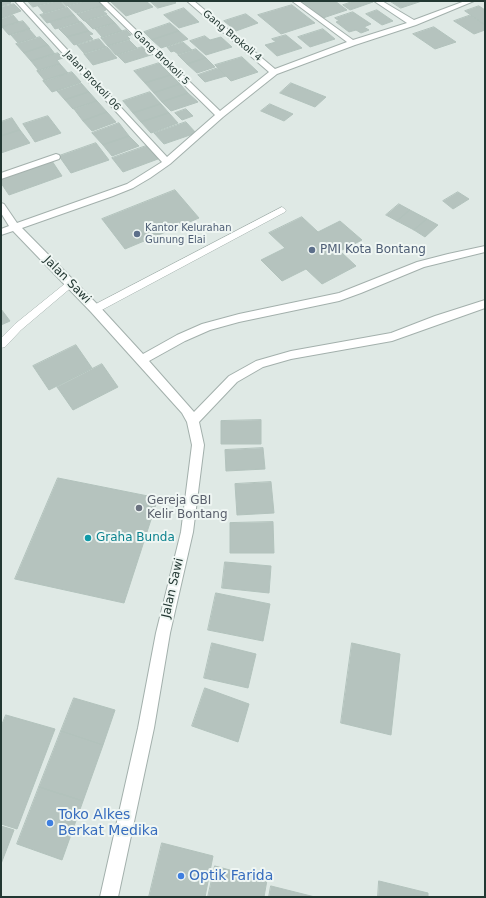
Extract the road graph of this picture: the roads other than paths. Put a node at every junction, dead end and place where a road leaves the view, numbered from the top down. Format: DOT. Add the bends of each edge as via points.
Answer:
graph roads {
  1 [pos="18,1"];
  2 [pos="102,1"];
  3 [pos="190,1"];
  4 [pos="295,1"];
  5 [pos="377,1"];
  6 [pos="470,1"];
  7 [pos="413,23"];
  8 [pos="352,43"];
  9 [pos="274,72"];
  10 [pos="220,115"];
  11 [pos="56,157"];
  12 [pos="167,162"];
  13 [pos="1,176"];
  14 [pos="1,206"];
  15 [pos="282,210"];
  16 [pos="16,228"];
  17 [pos="1,232"];
  18 [pos="485,249"];
  19 [pos="70,284"];
  20 [pos="485,304"];
  21 [pos="95,309"];
  22 [pos="1,344"];
  23 [pos="142,360"];
  24 [pos="190,415"];
  25 [pos="109,897"];
  1 -- 12 [label="street, Jalan Brokoli 06"];
  2 -- 10 [label="street, Gang Brokoli 5"];
  3 -- 9 [label="street, Gang Brokoli 4"];
  4 -- 8 [label="street"];
  5 -- 7 [label="street"];
  6 -- 7 [label="street"];
  7 -- 8 [label="street"];
  8 -- 9 [label="street"];
  9 -- 10 [label="street"];
  10 -- 12 [label="street"];
  11 -- 13 [label="street"];
  12 -- 16 [label="street" via="130,186"];
  14 -- 16 [label="street, Jalan Sawi"];
  15 -- 21 [label="lane"];
  16 -- 17 [label="street"];
  16 -- 19 [label="street, Jalan Sawi"];
  18 -- 23 [label="street" via="413,267 367,287 319,303 250,315 206,327"];
  19 -- 21 [label="street, Jalan Sawi"];
  19 -- 22 [label="lane"];
  20 -- 24 [label="street" via="392,338 291,355 260,364 233,379"];
  21 -- 23 [label="street, Jalan Sawi"];
  23 -- 24 [label="street, Jalan Sawi"];
  24 -- 25 [label="street, Jalan Sawi" via="198,445 187,532 163,633 146,728"];
}
